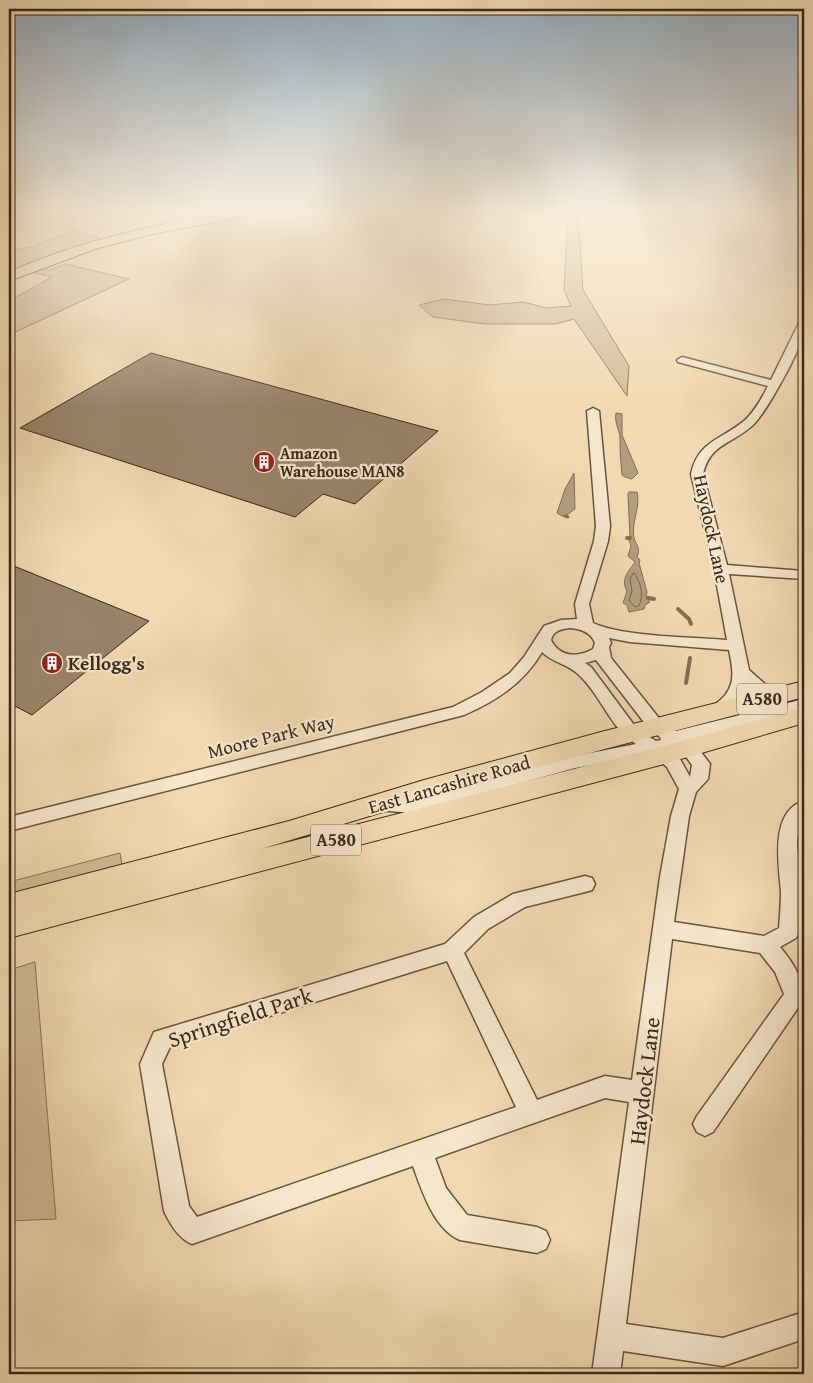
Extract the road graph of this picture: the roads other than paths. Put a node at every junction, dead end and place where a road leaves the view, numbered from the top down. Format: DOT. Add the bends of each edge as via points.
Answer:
graph roads {
  1 [pos="804,323"];
  2 [pos="682,360"];
  3 [pos="773,384"];
  4 [pos="593,411"];
  5 [pos="721,569"];
  6 [pos="804,575"];
  7 [pos="582,604"];
  8 [pos="562,624"];
  9 [pos="590,628"];
  10 [pos="630,637"];
  11 [pos="543,640"];
  12 [pos="602,646"];
  13 [pos="735,646"];
  14 [pos="564,659"];
  15 [pos="530,660"];
  16 [pos="741,671"];
  17 [pos="794,692"];
  18 [pos="804,706"];
  19 [pos="720,709"];
  20 [pos="804,715"];
  21 [pos="661,741"];
  22 [pos="688,789"];
  23 [pos="804,808"];
  24 [pos="9,824"];
  25 [pos="585,884"];
  26 [pos="9,906"];
  27 [pos="9,926"];
  28 [pos="663,929"];
  29 [pos="766,945"];
  30 [pos="452,951"];
  31 [pos="643,1093"];
  32 [pos="531,1113"];
  33 [pos="706,1124"];
  34 [pos="420,1151"];
  35 [pos="537,1240"];
  36 [pos="803,1329"];
  37 [pos="611,1336"];
  38 [pos="606,1374"];
  1 -- 3 [label="street, Haydock Lane"];
  2 -- 3 [label="street"];
  3 -- 5 [label="street, Haydock Lane" via="749,422 706,451 698,461 697,474"];
  4 -- 7 [label="street" via="603,526"];
  5 -- 6 [label="street"];
  5 -- 13 [label="street, Haydock Lane"];
  7 -- 8 [label="street"];
  7 -- 9 [label="street"];
  8 -- 9 [label="street"];
  8 -- 11 [label="street" via="546,632"];
  9 -- 10 [label="street"];
  9 -- 12 [label="street" via="601,638"];
  10 -- 12 [label="street"];
  10 -- 13 [label="street"];
  11 -- 14 [label="street" via="548,650"];
  11 -- 15 [label="street, Moore Park Way"];
  12 -- 14 [label="street" via="593,657 585,660"];
  12 -- 21 [label="street" via="608,666"];
  13 -- 16 [label="street, Haydock Lane"];
  14 -- 15 [label="street"];
  14 -- 21 [label="street" via="585,671"];
  15 -- 24 [label="street, Moore Park Way" via="490,696 458,711"];
  16 -- 17 [label="street" via="757,687"];
  16 -- 19 [label="street, Haydock Lane" via="741,682 734,697"];
  17 -- 19 [label="highway, East Lancashire Road / A580"];
  18 -- 21 [label="street"];
  19 -- 21 [label="highway, East Lancashire Road / A580"];
  20 -- 21 [label="highway, East Lancashire Road / A580"];
  21 -- 22 [label="street"];
  21 -- 22 [label="street, Haydock Lane" via="701,764 699,779"];
  21 -- 26 [label="highway, East Lancashire Road / A580" via="424,790 378,806"];
  21 -- 27 [label="highway, East Lancashire Road / A580"];
  22 -- 28 [label="street, Haydock Lane" via="680,816"];
  23 -- 29 [label="street" via="788,830 789,932"];
  25 -- 30 [label="street, Springfield Park" via="520,900 481,923"];
  28 -- 29 [label="street"];
  28 -- 31 [label="street, Haydock Lane"];
  29 -- 33 [label="street" via="784,967 795,996"];
  30 -- 32 [label="street"];
  30 -- 34 [label="street, Springfield Park" via="162,1039 151,1064 177,1211 192,1231"];
  31 -- 32 [label="street, Springfield Park" via="605,1087"];
  31 -- 37 [label="street, Haydock Lane"];
  32 -- 34 [label="street, Springfield Park"];
  34 -- 35 [label="street" via="436,1196 460,1227"];
  36 -- 37 [label="street" via="723,1352"];
  37 -- 38 [label="street, Haydock Lane"];
}
